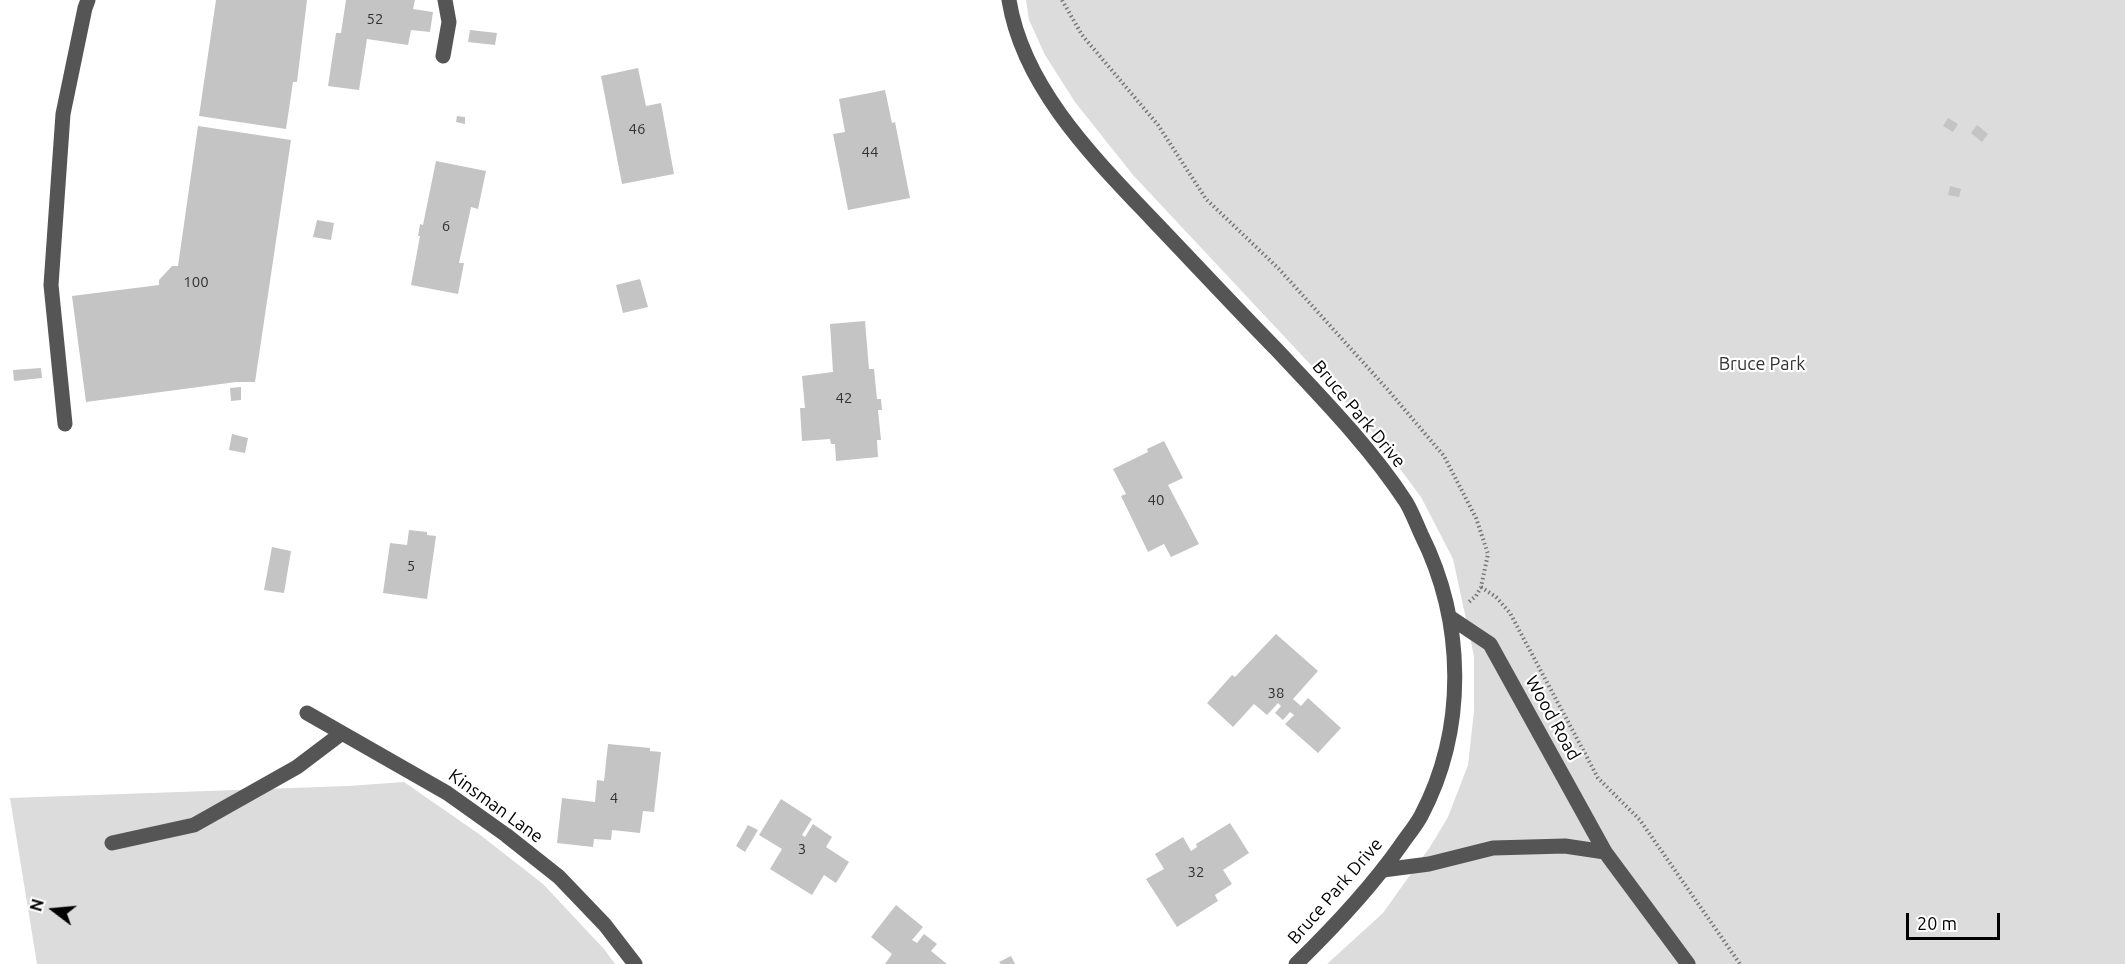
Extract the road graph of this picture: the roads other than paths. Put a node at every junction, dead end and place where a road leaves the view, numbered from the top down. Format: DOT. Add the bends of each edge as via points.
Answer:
graph roads {
  1 [pos="88,0"];
  2 [pos="445,0"];
  3 [pos="1010,0"];
  4 [pos="443,56"];
  5 [pos="65,424"];
  6 [pos="1451,618"];
  7 [pos="307,713"];
  8 [pos="342,734"];
  9 [pos="112,843"];
  10 [pos="1605,852"];
  11 [pos="1383,870"];
  12 [pos="635,964"];
  13 [pos="1296,964"];
  14 [pos="1688,964"];
  1 -- 5 [label="street" via="63,114 51,285"];
  2 -- 4 [label="street" via="449,22"];
  3 -- 6 [label="street, Bruce Park Drive" via="1029,60 1044,90 1076,134 1360,440 1407,504 1433,557"];
  6 -- 10 [label="street, Wood Road" via="1491,644"];
  6 -- 11 [label="street, Bruce Park Drive" via="1454,706 1449,742 1439,777 1420,818"];
  7 -- 8 [label="street, Kinsman Lane"];
  8 -- 9 [label="street" via="297,767 194,825"];
  8 -- 12 [label="street, Kinsman Lane" via="447,793 560,877"];
  10 -- 11 [label="street" via="1565,846 1493,849"];
  10 -- 14 [label="street, Wood Road"];
  11 -- 13 [label="street, Bruce Park Drive"];
}
